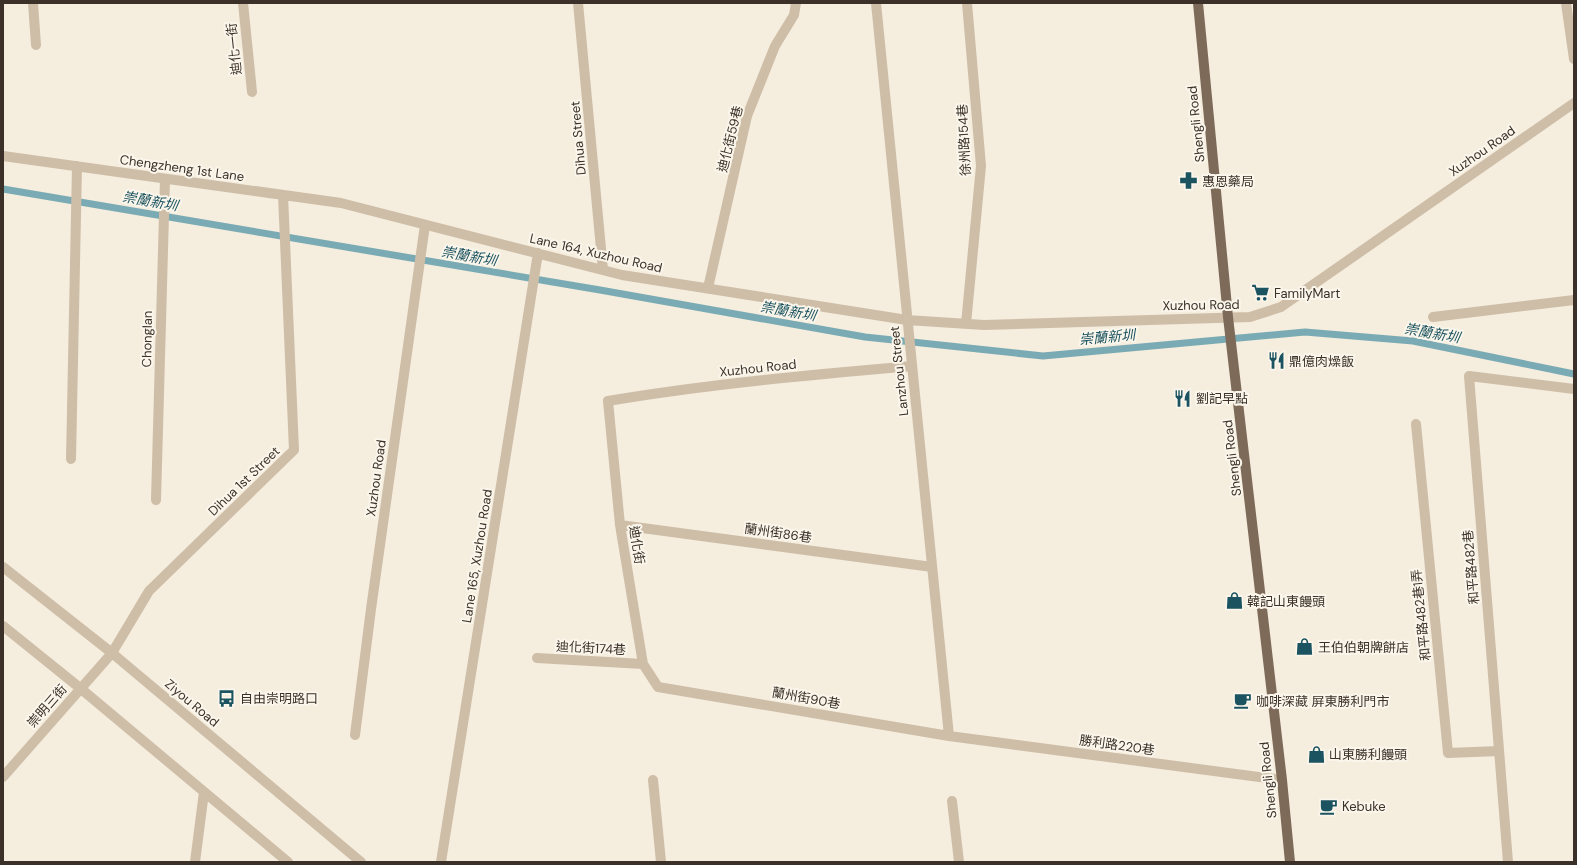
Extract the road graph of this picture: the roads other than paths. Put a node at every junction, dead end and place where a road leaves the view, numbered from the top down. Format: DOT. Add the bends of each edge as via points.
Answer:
graph roads {
  1 [pos="33,3"];
  2 [pos="243,3"];
  3 [pos="578,3"];
  4 [pos="796,3"];
  5 [pos="876,3"];
  6 [pos="967,3"];
  7 [pos="1198,3"];
  8 [pos="1566,3"];
  9 [pos="36,45"];
  10 [pos="1574,59"];
  11 [pos="252,92"];
  12 [pos="1574,103"];
  13 [pos="3,156"];
  14 [pos="77,166"];
  15 [pos="165,179"];
  16 [pos="283,195"];
  17 [pos="425,224"];
  18 [pos="538,253"];
  19 [pos="603,270"];
  20 [pos="708,288"];
  21 [pos="1574,300"];
  22 [pos="1433,317"];
  23 [pos="1229,322"];
  24 [pos="966,324"];
  25 [pos="908,325"];
  26 [pos="912,366"];
  27 [pos="1574,389"];
  28 [pos="608,401"];
  29 [pos="1416,424"];
  30 [pos="71,459"];
  31 [pos="156,500"];
  32 [pos="620,525"];
  33 [pos="3,567"];
  34 [pos="932,567"];
  35 [pos="3,626"];
  36 [pos="112,652"];
  37 [pos="537,658"];
  38 [pos="643,664"];
  39 [pos="658,687"];
  40 [pos="80,688"];
  41 [pos="355,735"];
  42 [pos="949,736"];
  43 [pos="1499,751"];
  44 [pos="3,777"];
  45 [pos="653,780"];
  46 [pos="1282,780"];
  47 [pos="204,792"];
  48 [pos="952,801"];
  49 [pos="195,862"];
  50 [pos="288,862"];
  51 [pos="361,862"];
  52 [pos="441,862"];
  53 [pos="661,862"];
  54 [pos="959,862"];
  55 [pos="1290,862"];
  56 [pos="1508,862"];
  1 -- 9 [label="street"];
  2 -- 11 [label="street, 迪化一街"];
  3 -- 19 [label="street, Dihua Street"];
  4 -- 20 [label="street, 迪化街59巷" via="794,15 775,46 747,116"];
  5 -- 25 [label="street, Lanzhou Street"];
  6 -- 24 [label="street, 徐州路154巷" via="981,166"];
  7 -- 23 [label="main road, Shengli Road"];
  8 -- 10 [label="street"];
  12 -- 23 [label="street, Xuzhou Road" via="1280,308"];
  13 -- 14 [label="street, Chengzheng 1st Lane"];
  14 -- 15 [label="street, Chengzheng 1st Lane"];
  14 -- 30 [label="street"];
  15 -- 16 [label="street, Chengzheng 1st Lane"];
  15 -- 31 [label="street, Chonglan"];
  16 -- 17 [label="street, Lane 164, Xuzhou Road" via="341,203"];
  16 -- 36 [label="street, Dihua 1st Street" via="294,450 149,591"];
  17 -- 18 [label="street, Lane 164, Xuzhou Road"];
  17 -- 41 [label="street, Xuzhou Road"];
  18 -- 19 [label="street, Lane 164, Xuzhou Road"];
  18 -- 52 [label="street, Lane 165, Xuzhou Road"];
  19 -- 20 [label="street, Lane 164, Xuzhou Road"];
  20 -- 25 [label="street, Lane 164, Xuzhou Road"];
  21 -- 22 [label="street"];
  23 -- 24 [label="street, Xuzhou Road"];
  23 -- 46 [label="main road, Shengli Road"];
  24 -- 25 [label="street, Xuzhou Road"];
  25 -- 26 [label="street, Lanzhou Street"];
  26 -- 28 [label="street, Xuzhou Road" via="760,380"];
  26 -- 34 [label="street, Lanzhou Street"];
  27 -- 43 [label="street, 和平路482巷" via="1469,376"];
  28 -- 32 [label="street, 迪化街"];
  29 -- 43 [label="street, 和平路482巷1弄" via="1448,753"];
  32 -- 34 [label="street, 蘭州街86巷"];
  32 -- 38 [label="street, 迪化街"];
  33 -- 36 [label="street, Ziyou Road"];
  34 -- 42 [label="street, Lanzhou Street"];
  35 -- 40 [label="street"];
  36 -- 40 [label="street, 崇明三街"];
  36 -- 51 [label="street, Ziyou Road"];
  37 -- 38 [label="street, 迪化街174巷"];
  38 -- 39 [label="street, 迪化街"];
  39 -- 42 [label="street, 蘭州街90巷"];
  40 -- 44 [label="street, 崇明三街"];
  40 -- 47 [label="street"];
  42 -- 46 [label="street, 勝利路220巷"];
  43 -- 56 [label="street, 和平路482巷"];
  45 -- 53 [label="street"];
  46 -- 55 [label="main road, Shengli Road"];
  47 -- 49 [label="street"];
  47 -- 50 [label="street"];
  48 -- 54 [label="street"];
}
